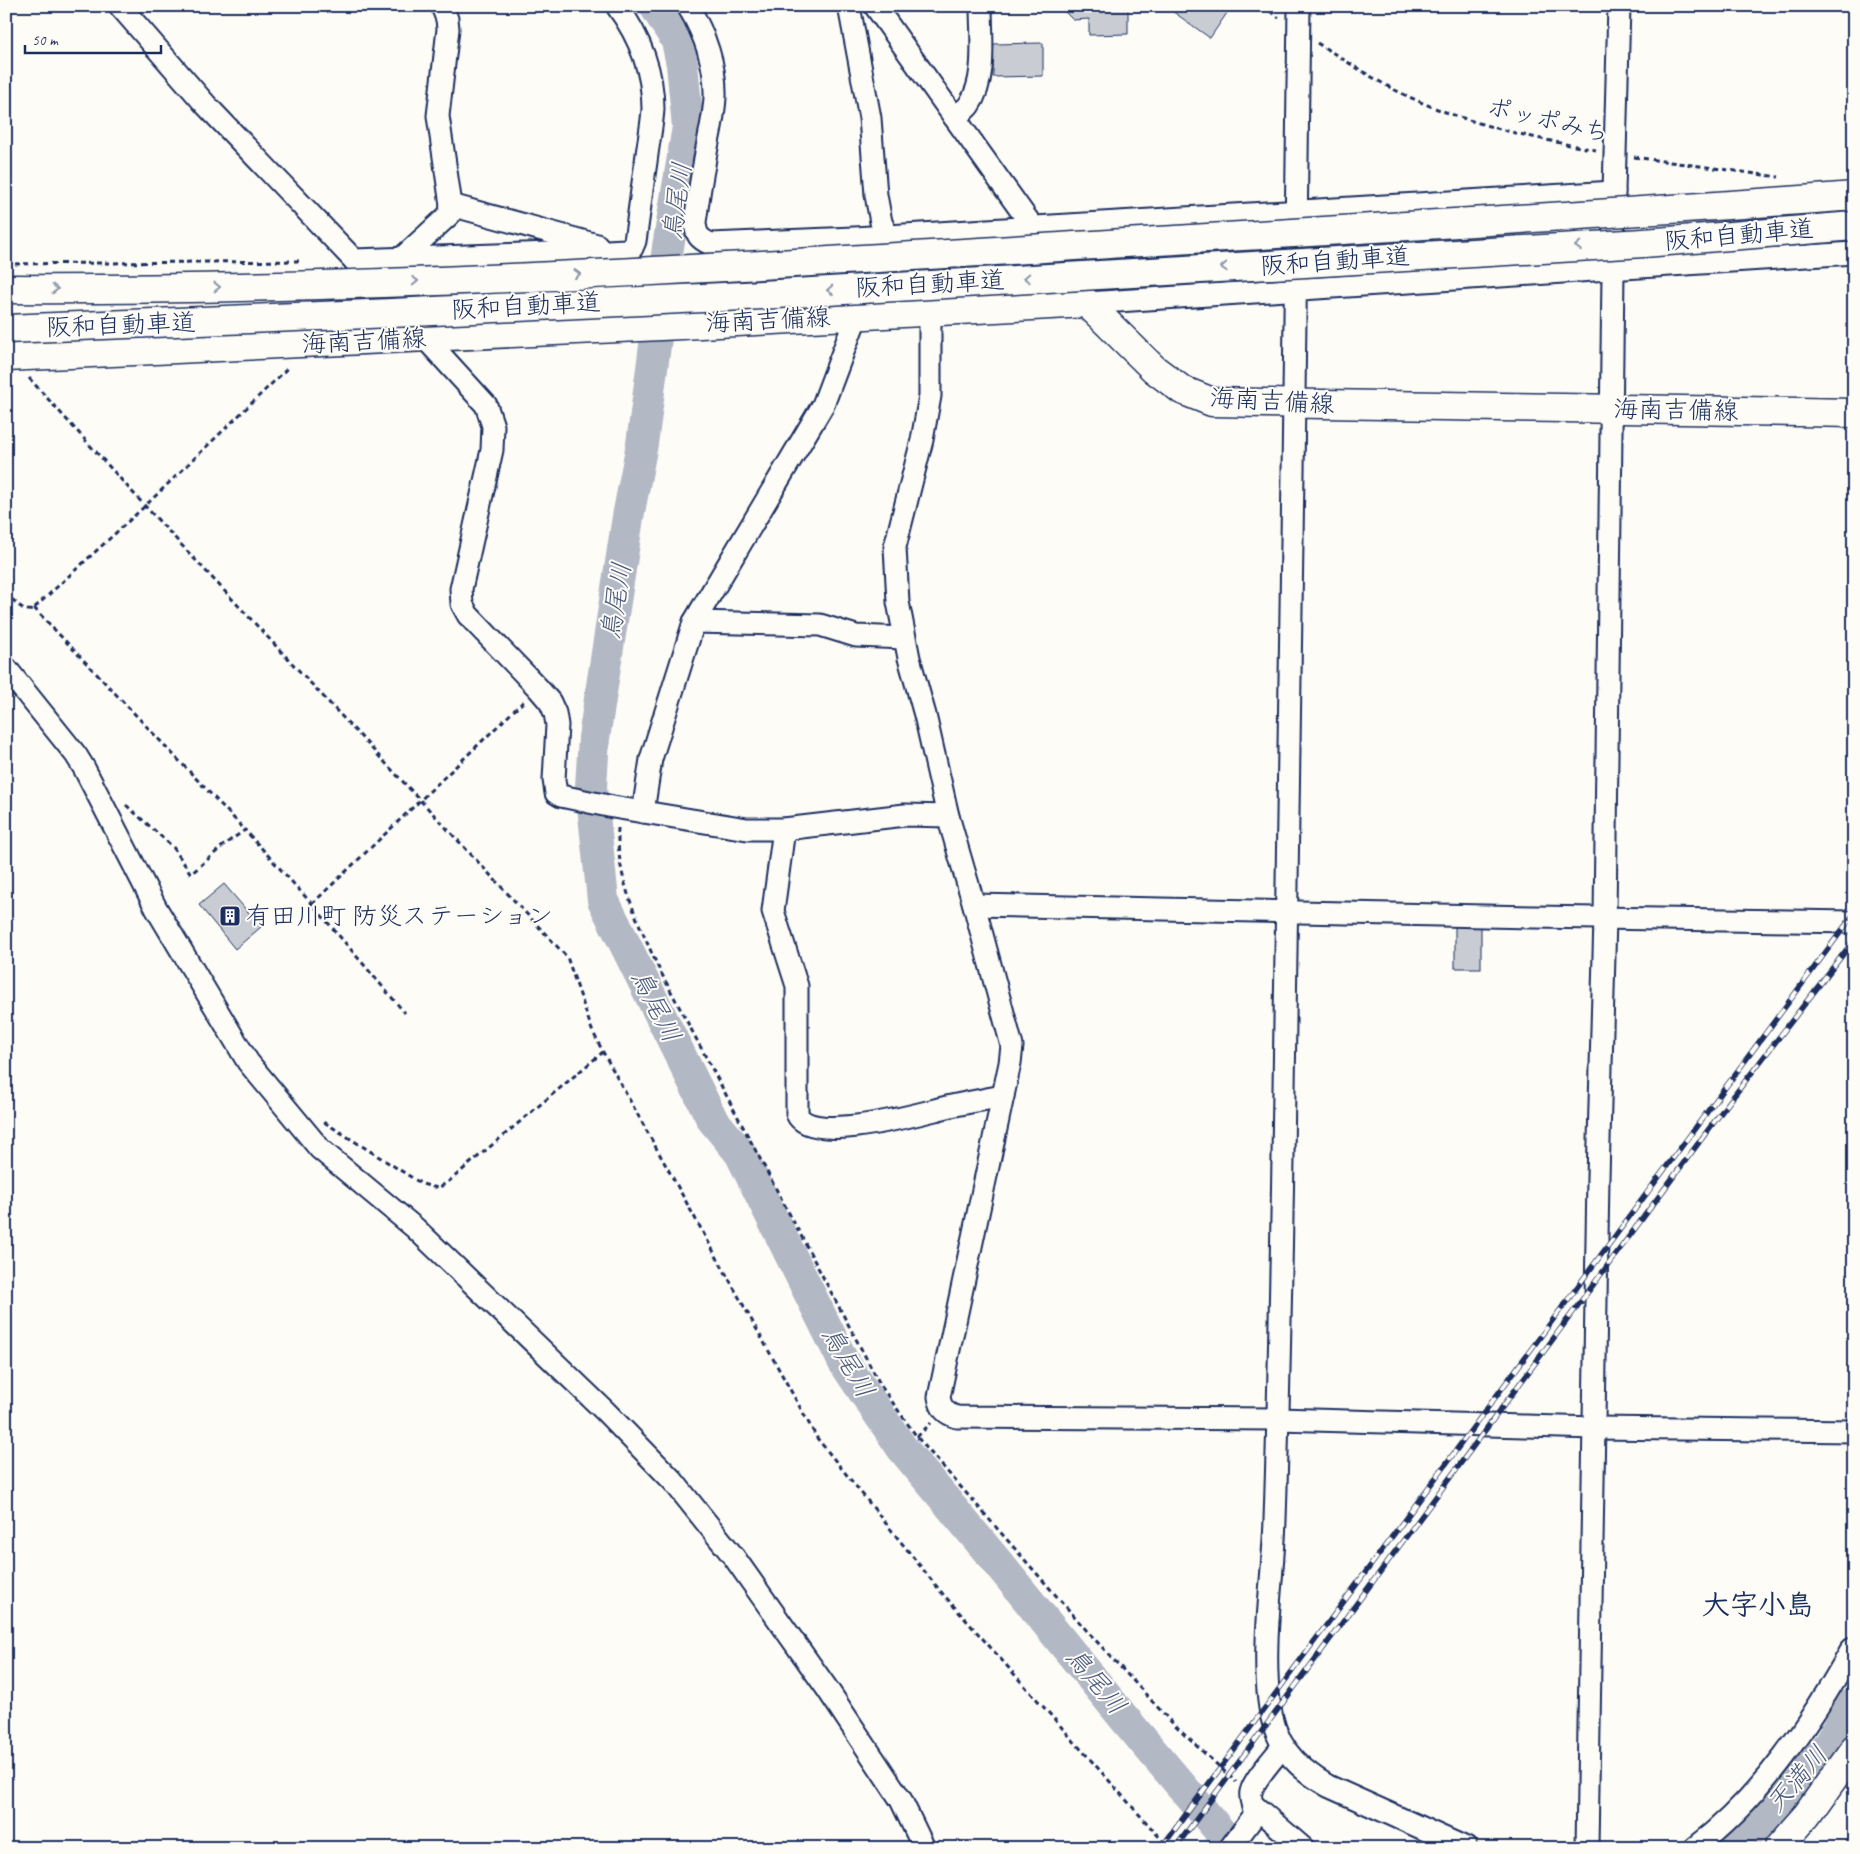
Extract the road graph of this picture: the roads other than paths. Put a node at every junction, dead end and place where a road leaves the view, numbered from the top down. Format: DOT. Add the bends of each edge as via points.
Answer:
graph roads {
  1 [pos="120,6"];
  2 [pos="442,6"];
  3 [pos="617,6"];
  4 [pos="688,6"];
  5 [pos="849,6"];
  6 [pos="875,6"];
  7 [pos="981,6"];
  8 [pos="1299,6"];
  9 [pos="1619,6"];
  10 [pos="954,117"];
  11 [pos="1614,192"];
  12 [pos="1854,196"];
  13 [pos="451,205"];
  14 [pos="1296,210"];
  15 [pos="1033,226"];
  16 [pos="1854,226"];
  17 [pos="886,236"];
  18 [pos="607,251"];
  19 [pos="1854,253"];
  20 [pos="402,258"];
  21 [pos="354,260"];
  22 [pos="1614,268"];
  23 [pos="6,289"];
  24 [pos="1295,289"];
  25 [pos="1087,303"];
  26 [pos="930,311"];
  27 [pos="897,313"];
  28 [pos="857,315"];
  29 [pos="6,329"];
  30 [pos="424,338"];
  31 [pos="8,356"];
  32 [pos="1293,404"];
  33 [pos="1613,409"];
  34 [pos="1854,413"];
  35 [pos="694,622"];
  36 [pos="905,638"];
  37 [pos="6,668"];
  38 [pos="643,812"];
  39 [pos="948,816"];
  40 [pos="784,829"];
  41 [pos="974,905"];
  42 [pos="1288,912"];
  43 [pos="1605,918"];
  44 [pos="1854,922"];
  45 [pos="1003,1096"];
  46 [pos="1278,1419"];
  47 [pos="1594,1428"];
  48 [pos="1854,1431"];
  49 [pos="1853,1648"];
  50 [pos="1283,1746"];
  51 [pos="1854,1749"];
  52 [pos="1252,1800"];
  53 [pos="924,1848"];
  54 [pos="1230,1848"];
  55 [pos="1303,1848"];
  56 [pos="1466,1848"];
  57 [pos="1587,1848"];
  58 [pos="1694,1848"];
  59 [pos="1778,1848"];
  1 -- 21 [label="street" via="206,105"];
  2 -- 13 [label="street" via="448,29 438,116"];
  3 -- 18 [label="street" via="643,53 649,73 652,110 635,241 632,248"];
  4 -- 17 [label="street" via="708,48 715,95 695,222 698,236 711,244 721,245"];
  5 -- 17 [label="street" via="870,118 876,195"];
  6 -- 10 [label="street"];
  7 -- 10 [label="street" via="978,90 968,107"];
  8 -- 14 [label="street"];
  9 -- 11 [label="street"];
  10 -- 15 [label="street"];
  11 -- 14 [label="street"];
  11 -- 22 [label="street"];
  23 -- 12 [label="main road, 阪和自動車道, one-way, bridge" via="241,286 615,273 1610,214"];
  13 -- 18 [label="street" via="602,246"];
  13 -- 20 [label="street" via="450,214"];
  14 -- 15 [label="street"];
  14 -- 24 [label="street"];
  15 -- 17 [label="street"];
  15 -- 25 [label="street"];
  16 -- 29 [label="main road, 阪和自動車道, one-way, bridge" via="1644,243 744,296"];
  17 -- 27 [label="street" via="894,249"];
  18 -- 20 [label="street"];
  19 -- 22 [label="street"];
  20 -- 21 [label="street"];
  21 -- 30 [label="street"];
  22 -- 24 [label="street"];
  22 -- 33 [label="street"];
  24 -- 25 [label="street"];
  24 -- 32 [label="street"];
  25 -- 26 [label="main road, 海南吉備線"];
  25 -- 32 [label="main road, 海南吉備線" via="1154,368 1182,390 1212,402"];
  26 -- 27 [label="main road, 海南吉備線"];
  26 -- 36 [label="street" via="930,396 895,547 898,602"];
  27 -- 28 [label="main road, 海南吉備線"];
  28 -- 30 [label="main road, 海南吉備線"];
  28 -- 35 [label="street" via="823,405"];
  30 -- 31 [label="main road, 海南吉備線"];
  30 -- 38 [label="street" via="486,405 493,426 492,450 461,589 462,604 468,615 550,702 557,725 556,793"];
  32 -- 33 [label="main road, 海南吉備線"];
  32 -- 42 [label="street"];
  33 -- 34 [label="main road, 海南吉備線"];
  33 -- 43 [label="street"];
  35 -- 36 [label="street" via="820,625 856,636"];
  35 -- 38 [label="street" via="651,759"];
  36 -- 39 [label="street"];
  37 -- 53 [label="street" via="84,768 156,908 248,1062 320,1150 414,1228 605,1411 673,1481 734,1557 828,1690 901,1800"];
  38 -- 40 [label="street" via="747,829"];
  39 -- 40 [label="street" via="905,815"];
  39 -- 41 [label="street"];
  40 -- 45 [label="street" via="773,911 797,986 799,1119 810,1124 855,1126"];
  41 -- 42 [label="street"];
  41 -- 45 [label="street" via="1012,1046"];
  42 -- 43 [label="street"];
  42 -- 46 [label="street"];
  43 -- 44 [label="street"];
  43 -- 47 [label="street"];
  45 -- 46 [label="street" via="939,1397 944,1410 957,1416"];
  46 -- 47 [label="street"];
  46 -- 50 [label="street" via="1267,1653 1274,1724"];
  47 -- 48 [label="street"];
  47 -- 57 [label="street"];
  49 -- 58 [label="street" via="1826,1697 1791,1747 1739,1808"];
  50 -- 52 [label="street" via="1253,1786"];
  50 -- 56 [label="street" via="1295,1763 1328,1786"];
  51 -- 59 [label="main road" via="1812,1808"];
  52 -- 54 [label="street" via="1254,1816"];
  52 -- 55 [label="street"];
}
